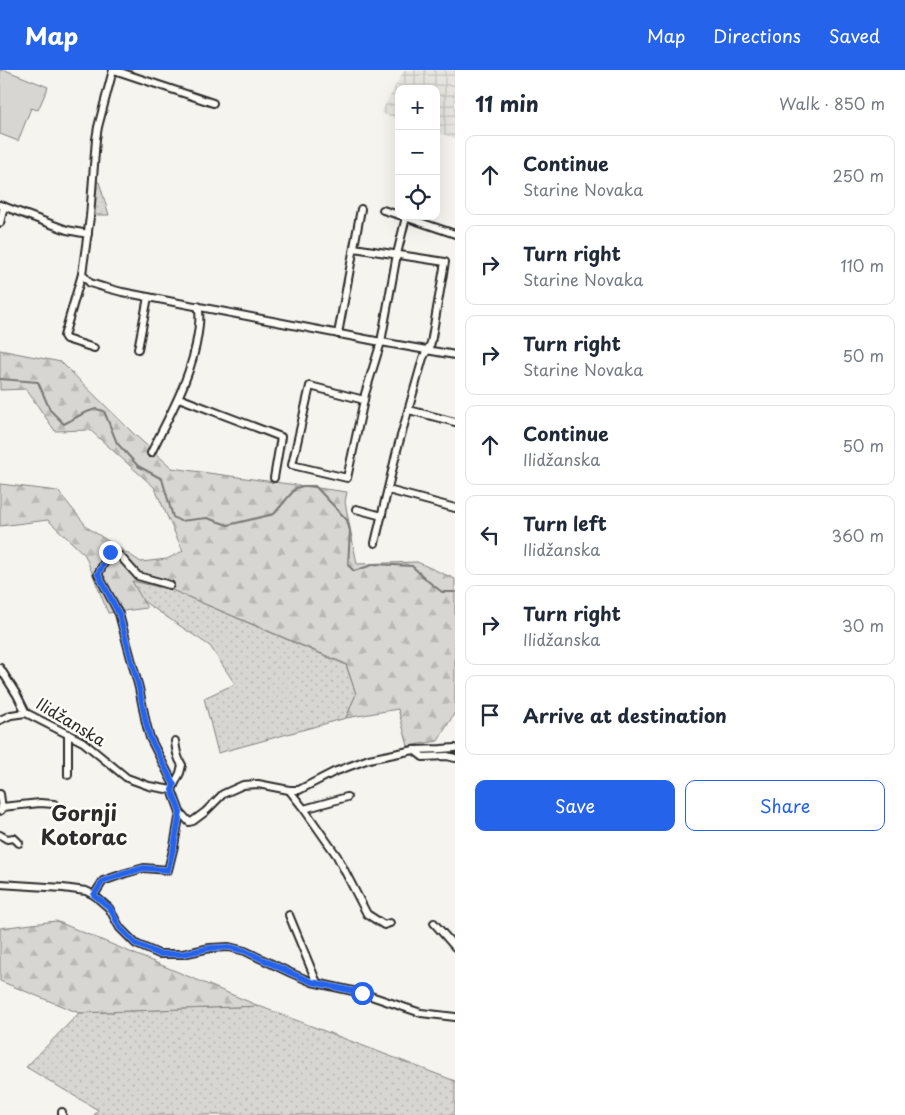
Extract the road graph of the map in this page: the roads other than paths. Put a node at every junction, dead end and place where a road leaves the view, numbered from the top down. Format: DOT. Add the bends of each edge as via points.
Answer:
graph roads {
  1 [pos="113,70"];
  2 [pos="213,103"];
  3 [pos="2,205"];
  4 [pos="361,209"];
  5 [pos="382,210"];
  6 [pos="395,214"];
  7 [pos="401,220"];
  8 [pos="414,220"];
  9 [pos="0,223"];
  10 [pos="88,234"];
  11 [pos="455,234"];
  12 [pos="354,248"];
  13 [pos="397,254"];
  14 [pos="82,274"];
  15 [pos="148,297"];
  16 [pos="198,306"];
  17 [pos="338,334"];
  18 [pos="381,342"];
  19 [pos="94,348"];
  20 [pos="138,349"];
  21 [pos="426,350"];
  22 [pos="455,355"];
  23 [pos="179,398"];
  24 [pos="364,400"];
  25 [pos="409,410"];
  26 [pos="455,422"];
  27 [pos="150,453"];
  28 [pos="274,478"];
  29 [pos="388,490"];
  30 [pos="455,508"];
  31 [pos="356,509"];
  32 [pos="382,516"];
  33 [pos="375,543"];
  34 [pos="170,585"];
  35 [pos="0,668"];
  36 [pos="26,713"];
  37 [pos="0,720"];
  38 [pos="68,734"];
  39 [pos="175,741"];
  40 [pos="455,748"];
  41 [pos="414,750"];
  42 [pos="455,758"];
  43 [pos="68,775"];
  44 [pos="173,787"];
  45 [pos="289,790"];
  46 [pos="0,794"];
  47 [pos="347,798"];
  48 [pos="54,804"];
  49 [pos="1,809"];
  50 [pos="304,809"];
  51 [pos="180,812"];
  52 [pos="0,835"];
  53 [pos="19,842"];
  54 [pos="0,884"];
  55 [pos="94,895"];
  56 [pos="289,916"];
  57 [pos="390,923"];
  58 [pos="434,923"];
  59 [pos="455,947"];
  60 [pos="317,983"];
  61 [pos="455,1017"];
  1 -- 2 [label="street"];
  1 -- 10 [label="street" via="97,134"];
  3 -- 9 [label="street"];
  3 -- 10 [label="street" via="67,230"];
  4 -- 12 [label="street"];
  5 -- 6 [label="street"];
  7 -- 13 [label="street"];
  8 -- 11 [label="street"];
  10 -- 14 [label="street"];
  12 -- 13 [label="street"];
  12 -- 17 [label="street"];
  13 -- 18 [label="street"];
  13 -- 21 [label="street" via="444,262 431,342"];
  14 -- 15 [label="street" via="90,283"];
  14 -- 19 [label="street" via="64,336"];
  15 -- 16 [label="street"];
  15 -- 20 [label="street"];
  16 -- 17 [label="street"];
  16 -- 23 [label="street" via="197,344"];
  17 -- 18 [label="street"];
  18 -- 21 [label="street"];
  18 -- 24 [label="street"];
  21 -- 22 [label="street"];
  21 -- 25 [label="street"];
  23 -- 27 [label="street"];
  23 -- 28 [label="street" via="281,438"];
  24 -- 24 [label="street" via="347,478 292,465 310,386"];
  25 -- 26 [label="street"];
  25 -- 29 [label="street"];
  29 -- 30 [label="street"];
  29 -- 32 [label="street"];
  31 -- 32 [label="street"];
  32 -- 33 [label="street"];
  34 -- 44 [label="street" via="138,576 120,556 110,552 98,574 119,614 150,738"];
  35 -- 36 [label="street, Ilidžanska"];
  36 -- 37 [label="street"];
  36 -- 38 [label="street, Ilidžanska"];
  38 -- 43 [label="street"];
  38 -- 44 [label="street, Ilidžanska" via="83,742 127,778 149,786"];
  39 -- 44 [label="street" via="182,765"];
  40 -- 41 [label="street"];
  41 -- 42 [label="street" via="423,757"];
  41 -- 45 [label="street" via="369,760 334,772 299,790"];
  44 -- 51 [label="street"];
  45 -- 50 [label="street"];
  45 -- 51 [label="street" via="258,784 243,785 223,794 193,821 190,822"];
  46 -- 49 [label="street"];
  47 -- 50 [label="street"];
  48 -- 49 [label="street"];
  50 -- 57 [label="street" via="337,856 366,914 384,925"];
  51 -- 55 [label="street" via="168,870 144,868 126,873 103,881"];
  52 -- 53 [label="street"];
  54 -- 55 [label="street" via="63,888"];
  55 -- 60 [label="street" via="110,908 120,928 136,944 153,952 183,954 229,947"];
  56 -- 60 [label="street"];
  58 -- 59 [label="street"];
  60 -- 61 [label="street" via="362,993 422,1013"];
}
